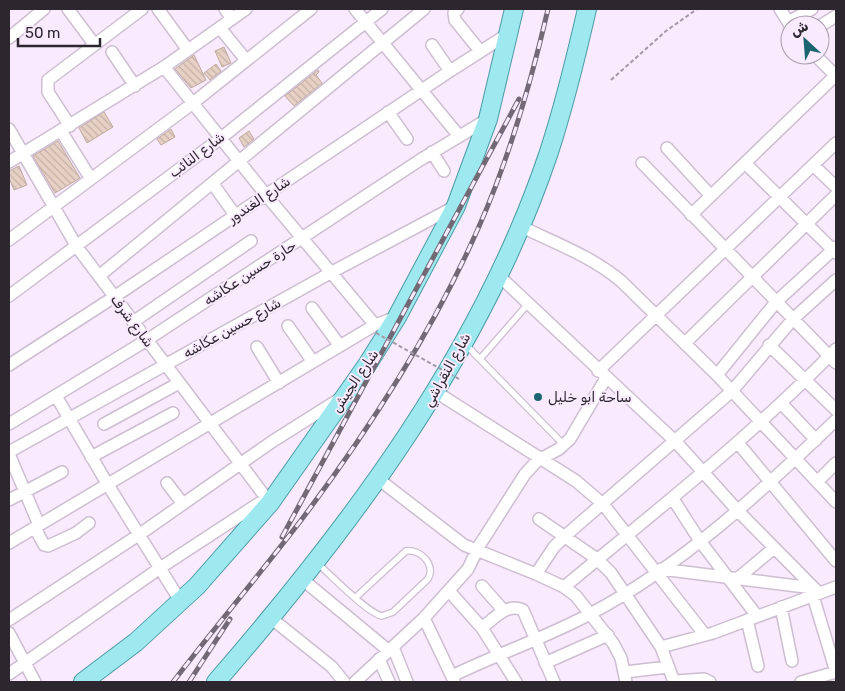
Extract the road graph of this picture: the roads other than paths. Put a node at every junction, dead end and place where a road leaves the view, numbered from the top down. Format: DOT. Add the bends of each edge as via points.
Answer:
graph roads {
  1 [pos="44,9"];
  2 [pos="68,9"];
  3 [pos="142,9"];
  4 [pos="158,9"];
  5 [pos="224,9"];
  6 [pos="246,9"];
  7 [pos="311,9"];
  8 [pos="355,9"];
  9 [pos="382,9"];
  10 [pos="424,9"];
  11 [pos="458,9"];
  12 [pos="514,9"];
  13 [pos="587,9"];
  14 [pos="232,19"];
  15 [pos="365,22"];
  16 [pos="220,28"];
  17 [pos="508,34"];
  18 [pos="9,38"];
  19 [pos="383,43"];
  20 [pos="94,44"];
  21 [pos="432,45"];
  22 [pos="188,50"];
  23 [pos="480,51"];
  24 [pos="112,52"];
  25 [pos="246,60"];
  26 [pos="825,65"];
  27 [pos="164,67"];
  28 [pos="450,71"];
  29 [pos="836,76"];
  30 [pos="135,86"];
  31 [pos="421,91"];
  32 [pos="193,103"];
  33 [pos="388,112"];
  34 [pos="488,119"];
  35 [pos="65,128"];
  36 [pos="9,129"];
  37 [pos="458,136"];
  38 [pos="220,138"];
  39 [pos="407,139"];
  40 [pos="836,143"];
  41 [pos="667,148"];
  42 [pos="432,152"];
  43 [pos="22,153"];
  44 [pos="9,162"];
  45 [pos="240,162"];
  46 [pos="642,163"];
  47 [pos="745,163"];
  48 [pos="813,165"];
  49 [pos="444,172"];
  50 [pos="91,179"];
  51 [pos="213,184"];
  52 [pos="836,187"];
  53 [pos="266,195"];
  54 [pos="836,195"];
  55 [pos="711,196"];
  56 [pos="779,197"];
  57 [pos="456,206"];
  58 [pos="53,208"];
  59 [pos="691,215"];
  60 [pos="235,216"];
  61 [pos="807,224"];
  62 [pos="520,226"];
  63 [pos="304,238"];
  64 [pos="9,240"];
  65 [pos="251,241"];
  66 [pos="77,247"];
  67 [pos="725,249"];
  68 [pos="835,250"];
  69 [pos="332,272"];
  70 [pos="498,275"];
  71 [pos="99,276"];
  72 [pos="753,278"];
  73 [pos="836,280"];
  74 [pos="9,296"];
  75 [pos="114,297"];
  76 [pos="776,302"];
  77 [pos="528,304"];
  78 [pos="312,308"];
  79 [pos="657,314"];
  80 [pos="397,317"];
  81 [pos="793,319"];
  82 [pos="133,322"];
  83 [pos="288,326"];
  84 [pos="376,329"];
  85 [pos="147,340"];
  86 [pos="463,342"];
  87 [pos="686,343"];
  88 [pos="340,346"];
  89 [pos="769,346"];
  90 [pos="257,347"];
  91 [pos="834,356"];
  92 [pos="480,359"];
  93 [pos="313,362"];
  94 [pos="9,364"];
  95 [pos="166,365"];
  96 [pos="602,374"];
  97 [pos="718,375"];
  98 [pos="806,380"];
  99 [pos="179,383"];
  100 [pos="279,383"];
  101 [pos="732,391"];
  102 [pos="436,392"];
  103 [pos="348,393"];
  104 [pos="56,396"];
  105 [pos="782,404"];
  106 [pos="836,410"];
  107 [pos="173,413"];
  108 [pos="69,420"];
  109 [pos="762,423"];
  110 [pos="9,424"];
  111 [pos="104,424"];
  112 [pos="210,424"];
  113 [pos="834,425"];
  114 [pos="816,440"];
  115 [pos="676,442"];
  116 [pos="738,443"];
  117 [pos="564,445"];
  118 [pos="9,453"];
  119 [pos="91,457"];
  120 [pos="542,458"];
  121 [pos="796,458"];
  122 [pos="836,463"];
  123 [pos="241,464"];
  124 [pos="62,472"];
  125 [pos="705,473"];
  126 [pos="377,478"];
  127 [pos="771,481"];
  128 [pos="817,482"];
  129 [pos="167,483"];
  130 [pos="108,485"];
  131 [pos="24,492"];
  132 [pos="673,499"];
  133 [pos="9,500"];
  134 [pos="269,500"];
  135 [pos="836,502"];
  136 [pos="183,504"];
  137 [pos="603,504"];
  138 [pos="738,511"];
  139 [pos="539,519"];
  140 [pos="89,523"];
  141 [pos="37,526"];
  142 [pos="140,534"];
  143 [pos="629,535"];
  144 [pos="565,536"];
  145 [pos="700,541"];
  146 [pos="9,543"];
  147 [pos="774,548"];
  148 [pos="476,551"];
  149 [pos="597,560"];
  150 [pos="836,561"];
  151 [pos="315,562"];
  152 [pos="160,568"];
  153 [pos="659,570"];
  154 [pos="536,574"];
  155 [pos="302,579"];
  156 [pos="732,579"];
  157 [pos="482,586"];
  158 [pos="564,587"];
  159 [pos="836,587"];
  160 [pos="449,591"];
  161 [pos="626,592"];
  162 [pos="815,592"];
  163 [pos="356,597"];
  164 [pos="181,602"];
  165 [pos="781,607"];
  166 [pos="504,611"];
  167 [pos="592,614"];
  168 [pos="271,618"];
  169 [pos="424,618"];
  170 [pos="752,618"];
  171 [pos="9,620"];
  172 [pos="482,628"];
  173 [pos="9,633"];
  174 [pos="608,635"];
  175 [pos="705,635"];
  176 [pos="534,640"];
  177 [pos="661,647"];
  178 [pos="391,649"];
  179 [pos="499,653"];
  180 [pos="833,653"];
  181 [pos="379,659"];
  182 [pos="792,661"];
  183 [pos="25,663"];
  184 [pos="545,663"];
  185 [pos="758,666"];
  186 [pos="668,667"];
  187 [pos="836,672"];
  188 [pos="9,674"];
  189 [pos="625,677"];
  190 [pos="453,679"];
  191 [pos="35,682"];
  192 [pos="83,682"];
  193 [pos="216,682"];
  194 [pos="344,682"];
  195 [pos="355,682"];
  196 [pos="388,682"];
  197 [pos="407,682"];
  198 [pos="516,682"];
  199 [pos="554,682"];
  200 [pos="710,682"];
  201 [pos="801,682"];
  202 [pos="828,682"];
  1 -- 18 [label="street"];
  2 -- 20 [label="street"];
  3 -- 20 [label="street"];
  4 -- 22 [label="street"];
  5 -- 14 [label="street"];
  6 -- 14 [label="street"];
  7 -- 25 [label="street"];
  8 -- 15 [label="street"];
  9 -- 15 [label="street, شارع النائب"];
  10 -- 19 [label="street"];
  11 -- 23 [label="street" via="454,13 455,20"];
  12 -- 17 [label="main road, شارع الجيش"];
  13 -- 62 [label="main road, شارع النقراشي" via="549,152"];
  14 -- 16 [label="street"];
  15 -- 19 [label="street"];
  15 -- 38 [label="street, شارع النائب"];
  16 -- 22 [label="street"];
  16 -- 25 [label="street"];
  17 -- 23 [label="street, شارع الغندور"];
  17 -- 34 [label="main road, شارع الجيش"];
  19 -- 31 [label="street"];
  19 -- 45 [label="street"];
  20 -- 35 [label="street" via="48,80 48,92"];
  21 -- 28 [label="street"];
  22 -- 27 [label="street"];
  23 -- 28 [label="street, شارع الغندور"];
  24 -- 30 [label="street"];
  25 -- 32 [label="street"];
  26 -- 29 [label="street"];
  27 -- 30 [label="street"];
  27 -- 32 [label="street"];
  28 -- 31 [label="street, شارع الغندور"];
  29 -- 47 [label="street"];
  30 -- 35 [label="street"];
  31 -- 33 [label="street, شارع الغندور"];
  31 -- 37 [label="street"];
  32 -- 38 [label="street"];
  32 -- 50 [label="street"];
  33 -- 39 [label="street"];
  33 -- 53 [label="street, شارع الغندور"];
  34 -- 37 [label="street, حارة حسين عكاشه"];
  34 -- 57 [label="main road, شارع الجيش"];
  35 -- 43 [label="street"];
  35 -- 50 [label="street"];
  36 -- 43 [label="street, شارع شرف"];
  37 -- 42 [label="street, حارة حسين عكاشه"];
  38 -- 45 [label="street"];
  38 -- 66 [label="street, شارع النائب"];
  40 -- 48 [label="street"];
  41 -- 55 [label="street"];
  42 -- 49 [label="street"];
  42 -- 63 [label="street, حارة حسين عكاشه"];
  43 -- 44 [label="street"];
  43 -- 58 [label="street, شارع شرف"];
  45 -- 51 [label="street"];
  45 -- 53 [label="street"];
  46 -- 59 [label="street"];
  47 -- 55 [label="street"];
  47 -- 56 [label="street"];
  48 -- 52 [label="street"];
  48 -- 56 [label="street"];
  50 -- 58 [label="street"];
  51 -- 60 [label="street"];
  51 -- 71 [label="street"];
  53 -- 60 [label="street, شارع الغندور"];
  53 -- 63 [label="street"];
  54 -- 61 [label="street"];
  55 -- 59 [label="street"];
  56 -- 61 [label="street"];
  56 -- 67 [label="street"];
  57 -- 69 [label="street, شارع حسين عكاشه"];
  57 -- 80 [label="main road, شارع الجيش"];
  58 -- 64 [label="street"];
  58 -- 66 [label="street, شارع شرف"];
  59 -- 67 [label="street"];
  60 -- 75 [label="street, شارع الغندور"];
  61 -- 68 [label="street"];
  61 -- 72 [label="street"];
  62 -- 70 [label="main road, شارع النقراشي"];
  62 -- 79 [label="street" via="605,267"];
  63 -- 69 [label="street"];
  63 -- 85 [label="street, حارة حسين عكاشه"];
  65 -- 82 [label="street"];
  66 -- 71 [label="street, شارع شرف"];
  66 -- 74 [label="street, شارع النائب"];
  67 -- 72 [label="street"];
  67 -- 79 [label="street"];
  68 -- 76 [label="street"];
  69 -- 84 [label="street"];
  69 -- 95 [label="street, شارع حسين عكاشه"];
  70 -- 77 [label="street"];
  70 -- 86 [label="main road, شارع النقراشي"];
  71 -- 75 [label="street, شارع شرف"];
  72 -- 76 [label="street"];
  72 -- 87 [label="street"];
  73 -- 81 [label="street"];
  75 -- 82 [label="street, شارع شرف"];
  75 -- 94 [label="street, شارع الغندور"];
  76 -- 81 [label="street"];
  76 -- 97 [label="street"];
  77 -- 92 [label="lane"];
  77 -- 96 [label="street"];
  78 -- 88 [label="street"];
  79 -- 87 [label="street"];
  79 -- 96 [label="street"];
  80 -- 84 [label="street"];
  80 -- 103 [label="main road, شارع الجيش"];
  81 -- 89 [label="street"];
  81 -- 91 [label="street"];
  82 -- 85 [label="street, شارع شرف"];
  83 -- 93 [label="street"];
  84 -- 88 [label="street"];
  85 -- 95 [label="street, شارع شرف"];
  85 -- 104 [label="street, حارة حسين عكاشه"];
  86 -- 92 [label="lane"];
  86 -- 102 [label="main road, شارع النقراشي"];
  87 -- 97 [label="street"];
  88 -- 93 [label="street"];
  89 -- 98 [label="street"];
  89 -- 101 [label="street"];
  90 -- 100 [label="street"];
  91 -- 98 [label="street"];
  92 -- 117 [label="lane"];
  93 -- 100 [label="street"];
  95 -- 99 [label="street, شارع شرف"];
  95 -- 108 [label="street, شارع حسين عكاشه"];
  96 -- 115 [label="street"];
  96 -- 117 [label="street"];
  97 -- 101 [label="street"];
  98 -- 105 [label="street"];
  98 -- 106 [label="street"];
  99 -- 111 [label="street"];
  99 -- 112 [label="street, شارع شرف"];
  100 -- 112 [label="street"];
  101 -- 109 [label="street"];
  101 -- 115 [label="street"];
  102 -- 120 [label="street"];
  102 -- 126 [label="main road, شارع النقراشي"];
  103 -- 123 [label="street"];
  103 -- 134 [label="main road, شارع الجيش"];
  104 -- 108 [label="street"];
  104 -- 110 [label="street, حارة حسين عكاشه"];
  105 -- 109 [label="street"];
  105 -- 114 [label="street"];
  107 -- 119 [label="street"];
  108 -- 118 [label="street, شارع حسين عكاشه"];
  108 -- 119 [label="street"];
  109 -- 116 [label="street"];
  109 -- 121 [label="street"];
  112 -- 123 [label="street, شارع شرف"];
  112 -- 130 [label="street"];
  113 -- 114 [label="street"];
  114 -- 121 [label="street"];
  115 -- 125 [label="street"];
  115 -- 137 [label="street"];
  116 -- 125 [label="street"];
  116 -- 127 [label="street"];
  117 -- 120 [label="street"];
  118 -- 131 [label="street"];
  119 -- 130 [label="street"];
  120 -- 137 [label="street"];
  120 -- 148 [label="street" via="525,474"];
  121 -- 127 [label="street"];
  121 -- 128 [label="street"];
  122 -- 128 [label="street"];
  123 -- 134 [label="street, شارع شرف"];
  123 -- 136 [label="street"];
  124 -- 131 [label="street"];
  125 -- 132 [label="street"];
  125 -- 138 [label="street"];
  126 -- 148 [label="street" via="444,532"];
  126 -- 151 [label="main road, شارع النقراشي"];
  127 -- 138 [label="street"];
  127 -- 150 [label="street"];
  128 -- 135 [label="street"];
  129 -- 136 [label="street"];
  130 -- 141 [label="street"];
  130 -- 142 [label="street"];
  131 -- 133 [label="street"];
  131 -- 141 [label="street"];
  132 -- 143 [label="street"];
  132 -- 145 [label="street"];
  134 -- 152 [label="street"];
  134 -- 164 [label="main road, شارع الجيش"];
  136 -- 142 [label="street"];
  137 -- 143 [label="street"];
  137 -- 144 [label="street"];
  138 -- 145 [label="street"];
  138 -- 147 [label="street"];
  139 -- 144 [label="street"];
  140 -- 141 [label="street" via="48,546 44,544"];
  141 -- 146 [label="street"];
  142 -- 152 [label="street"];
  142 -- 171 [label="street"];
  143 -- 149 [label="street"];
  143 -- 153 [label="street"];
  144 -- 149 [label="street"];
  144 -- 154 [label="street"];
  145 -- 153 [label="street"];
  145 -- 156 [label="street"];
  147 -- 156 [label="street"];
  147 -- 162 [label="street"];
  148 -- 154 [label="street"];
  148 -- 160 [label="street" via="468,569"];
  149 -- 158 [label="street"];
  149 -- 161 [label="street"];
  151 -- 155 [label="main road, شارع النقراشي"];
  151 -- 163 [label="lane"];
  152 -- 164 [label="street"];
  152 -- 183 [label="street"];
  153 -- 156 [label="street"];
  153 -- 161 [label="street"];
  153 -- 175 [label="street"];
  154 -- 158 [label="street"];
  155 -- 168 [label="main road, شارع النقراشي"];
  155 -- 178 [label="street"];
  156 -- 162 [label="street"];
  156 -- 170 [label="street"];
  157 -- 166 [label="street"];
  158 -- 167 [label="street"];
  159 -- 162 [label="street"];
  160 -- 169 [label="street"];
  160 -- 172 [label="street"];
  161 -- 167 [label="street"];
  161 -- 177 [label="street"];
  162 -- 165 [label="street"];
  162 -- 180 [label="street"];
  163 -- 163 [label="lane" via="378,615 390,614 428,579 430,564 416,551 406,551"];
  164 -- 192 [label="main road, شارع الجيش" via="136,642"];
  165 -- 170 [label="street"];
  165 -- 182 [label="street"];
  166 -- 172 [label="street"];
  166 -- 176 [label="street" via="516,606 523,610"];
  167 -- 174 [label="street"];
  167 -- 176 [label="street"];
  168 -- 193 [label="main road, شارع النقراشي"];
  168 -- 194 [label="street" via="332,667"];
  169 -- 178 [label="street"];
  169 -- 190 [label="street"];
  170 -- 175 [label="street"];
  170 -- 185 [label="street"];
  172 -- 179 [label="street"];
  173 -- 183 [label="street"];
  174 -- 184 [label="street"];
  174 -- 189 [label="street" via="621,658"];
  175 -- 177 [label="street"];
  176 -- 179 [label="street"];
  176 -- 184 [label="street"];
  177 -- 186 [label="street"];
  178 -- 181 [label="street"];
  178 -- 197 [label="street"];
  179 -- 190 [label="street"];
  179 -- 198 [label="street"];
  180 -- 187 [label="street"];
  181 -- 195 [label="street"];
  181 -- 196 [label="street"];
  183 -- 188 [label="street"];
  183 -- 191 [label="street"];
  184 -- 199 [label="street"];
  186 -- 189 [label="street"];
  186 -- 200 [label="street" via="676,681 704,678"];
  187 -- 201 [label="street"];
  187 -- 202 [label="street"];
}
